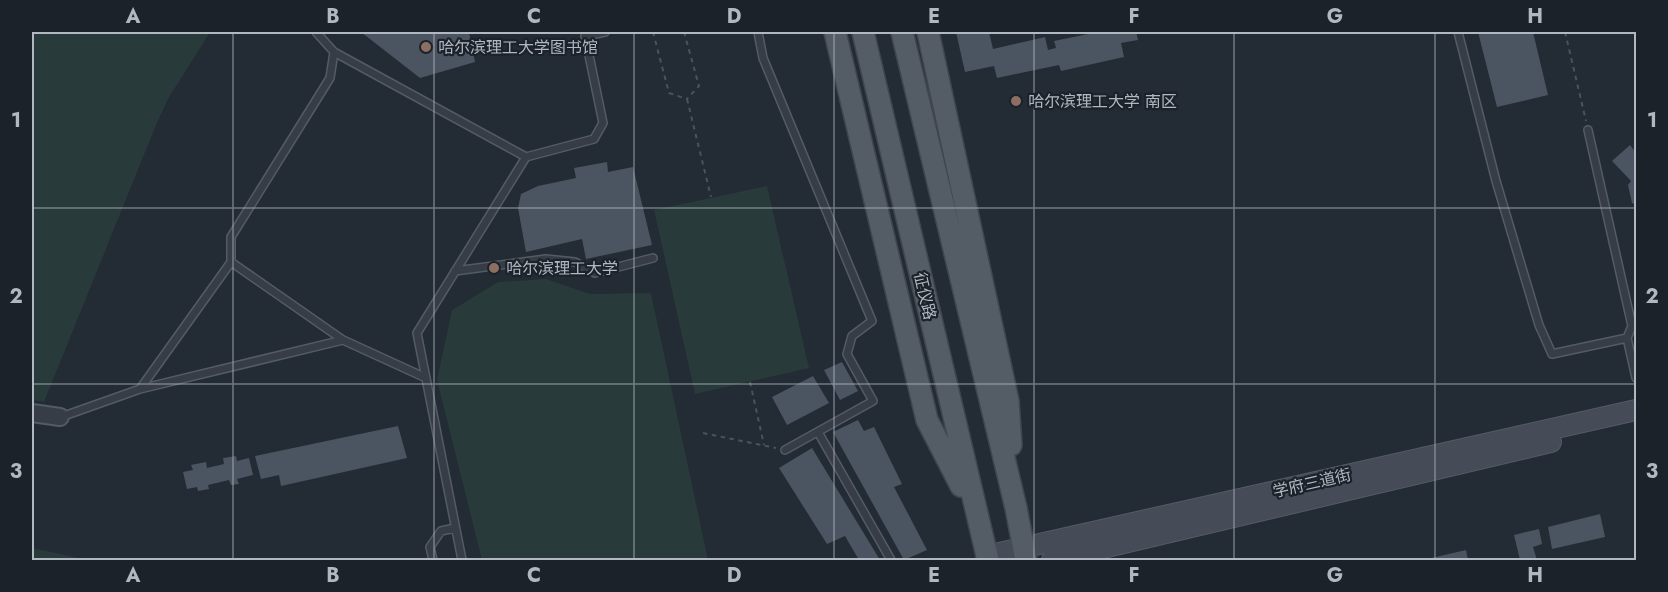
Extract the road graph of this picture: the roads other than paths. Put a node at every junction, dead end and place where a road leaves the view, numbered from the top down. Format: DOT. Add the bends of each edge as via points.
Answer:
graph roads {
  1 [pos="316,32"];
  2 [pos="606,32"];
  3 [pos="758,32"];
  4 [pos="835,32"];
  5 [pos="863,32"];
  6 [pos="902,32"];
  7 [pos="928,32"];
  8 [pos="1458,32"];
  9 [pos="334,52"];
  10 [pos="1588,130"];
  11 [pos="526,157"];
  12 [pos="653,258"];
  13 [pos="231,262"];
  14 [pos="455,272"];
  15 [pos="1627,338"];
  16 [pos="344,340"];
  17 [pos="426,378"];
  18 [pos="1636,378"];
  19 [pos="140,389"];
  20 [pos="1636,410"];
  21 [pos="32,412"];
  22 [pos="60,417"];
  23 [pos="1636,422"];
  24 [pos="818,432"];
  25 [pos="785,450"];
  26 [pos="1016,508"];
  27 [pos="976,517"];
  28 [pos="455,528"];
  29 [pos="1025,554"];
  30 [pos="987,558"];
  31 [pos="891,560"];
  32 [pos="433,561"];
  33 [pos="462,561"];
  34 [pos="1052,561"];
  1 -- 9 [label="lane"];
  2 -- 11 [label="lane" via="585,36 603,123 594,139"];
  3 -- 24 [label="lane" via="763,58 872,321 852,336 847,354 873,401"];
  4 -- 27 [label="main road" via="927,420"];
  5 -- 27 [label="main road, 征仪路"];
  6 -- 26 [label="main road"];
  7 -- 26 [label="main road" via="1008,401"];
  8 -- 15 [label="lane" via="1496,181 1539,325 1552,354"];
  9 -- 11 [label="lane"];
  9 -- 13 [label="lane" via="330,78 231,237"];
  10 -- 15 [label="lane" via="1632,326"];
  11 -- 14 [label="lane"];
  12 -- 14 [label="lane" via="595,273 574,262 546,259"];
  13 -- 16 [label="lane"];
  13 -- 19 [label="lane"];
  14 -- 17 [label="lane" via="417,333"];
  15 -- 18 [label="lane"];
  16 -- 17 [label="lane"];
  16 -- 19 [label="lane"];
  17 -- 28 [label="lane"];
  19 -- 22 [label="lane"];
  20 -- 29 [label="main road, 学府三道街"];
  21 -- 22 [label="street"];
  23 -- 34 [label="main road, 学府三道街"];
  24 -- 25 [label="lane"];
  24 -- 31 [label="lane"];
  26 -- 29 [label="main road"];
  27 -- 30 [label="main road, 征仪路"];
  28 -- 32 [label="lane" via="441,531 430,547"];
  28 -- 33 [label="lane"];
  29 -- 30 [label="main road, 学府三道街"];
}
